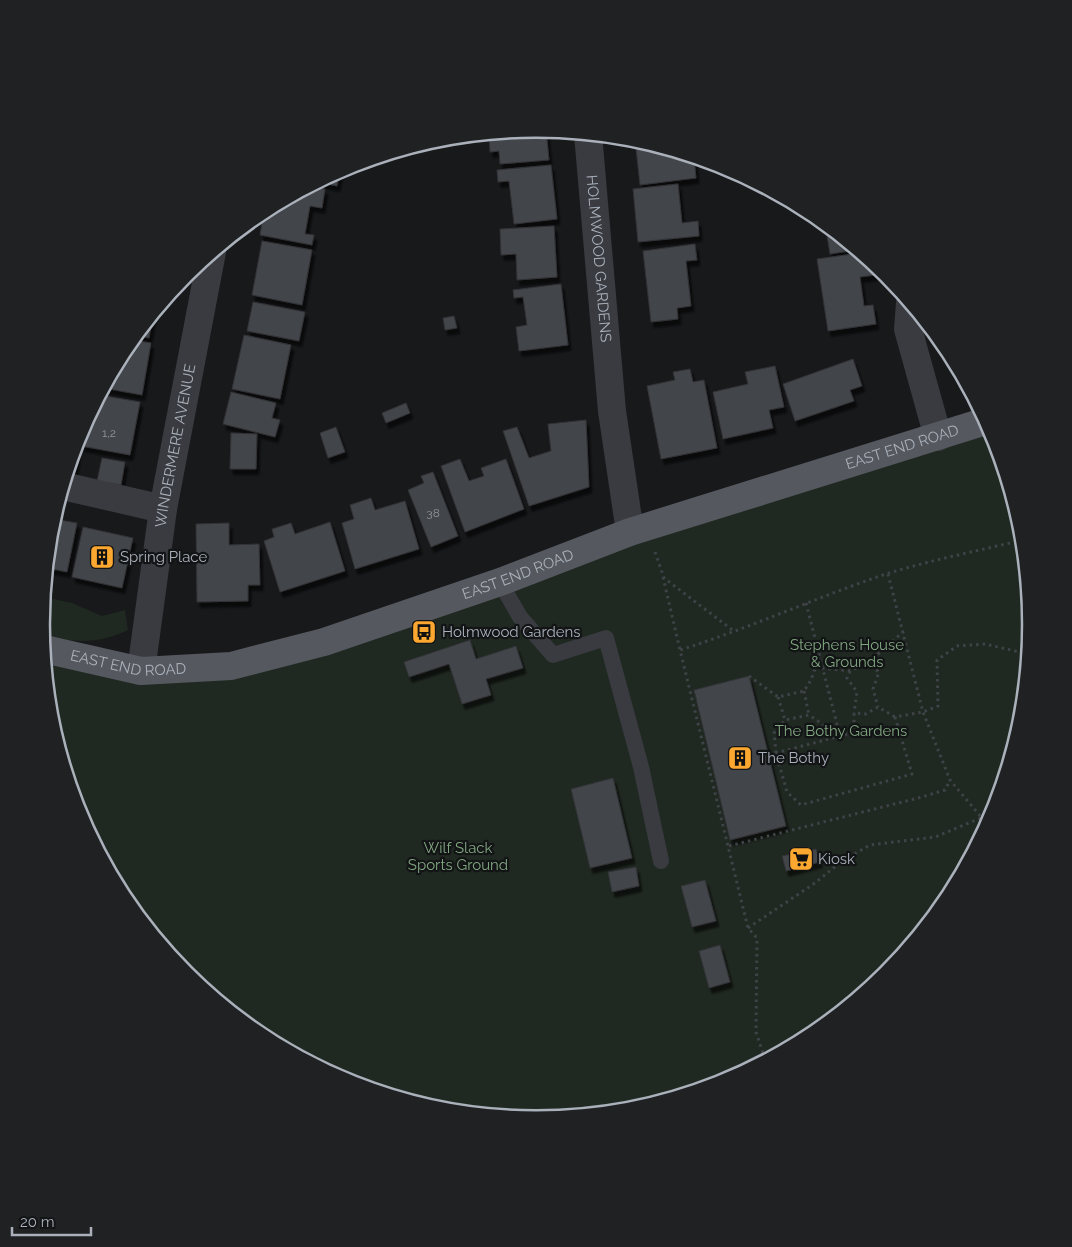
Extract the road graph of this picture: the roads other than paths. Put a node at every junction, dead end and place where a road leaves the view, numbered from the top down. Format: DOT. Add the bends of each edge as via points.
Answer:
graph roads {
  1 [pos="589,141"];
  2 [pos="210,264"];
  3 [pos="909,313"];
  4 [pos="978,424"];
  5 [pos="938,437"];
  6 [pos="70,488"];
  7 [pos="163,509"];
  8 [pos="640,529"];
  9 [pos="500,582"];
  10 [pos="51,651"];
  11 [pos="141,671"];
  12 [pos="661,861"];
  1 -- 8 [label="street, HOLMWOOD GARDENS" via="612,411"];
  2 -- 7 [label="street, WINDERMERE AVENUE"];
  3 -- 5 [label="street" via="908,328"];
  4 -- 5 [label="main road, EAST END ROAD"];
  5 -- 8 [label="main road, EAST END ROAD"];
  6 -- 7 [label="street"];
  7 -- 11 [label="street, WINDERMERE AVENUE"];
  8 -- 9 [label="main road, EAST END ROAD"];
  9 -- 11 [label="main road, EAST END ROAD" via="324,642 231,666"];
  9 -- 12 [label="lane" via="520,617 553,655 606,638"];
  10 -- 11 [label="main road, EAST END ROAD"];
}
